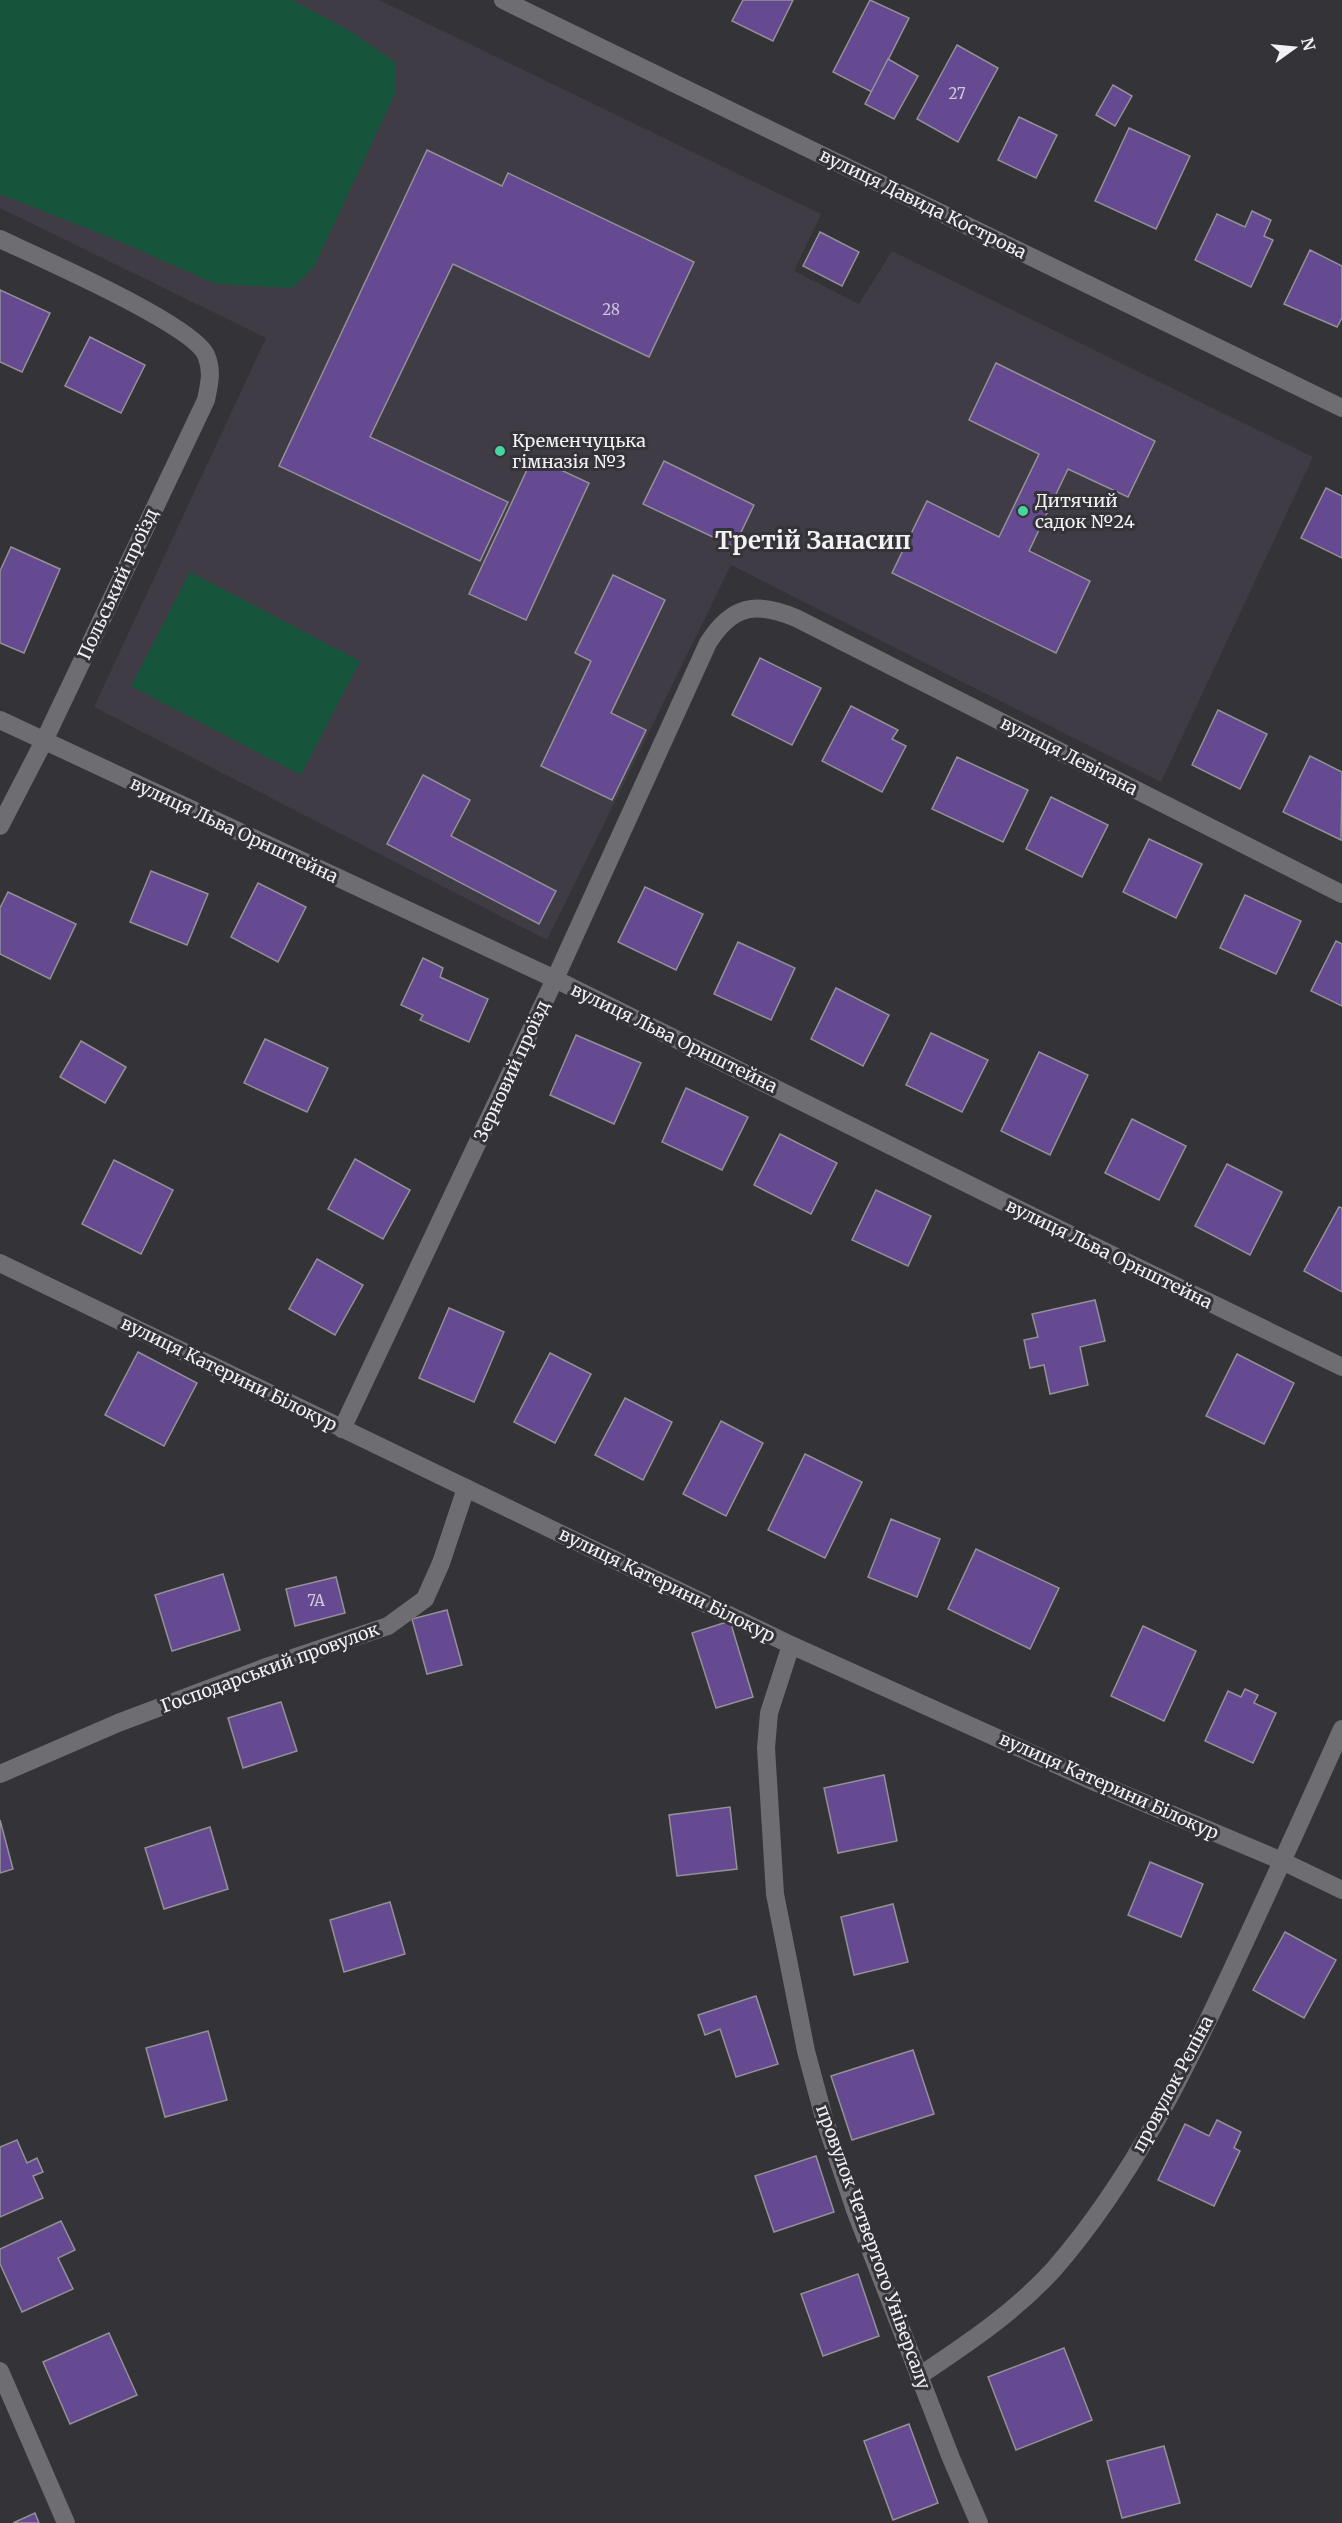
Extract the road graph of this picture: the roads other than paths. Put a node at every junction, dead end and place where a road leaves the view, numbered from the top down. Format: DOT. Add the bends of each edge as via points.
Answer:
graph roads {
  1 [pos="503,0"];
  2 [pos="0,239"];
  3 [pos="1342,408"];
  4 [pos="796,618"];
  5 [pos="0,720"];
  6 [pos="44,741"];
  7 [pos="0,826"];
  8 [pos="1342,894"];
  9 [pos="555,979"];
  10 [pos="0,1263"];
  11 [pos="1342,1367"];
  12 [pos="342,1429"];
  13 [pos="466,1488"];
  14 [pos="791,1645"];
  15 [pos="1342,1729"];
  16 [pos="0,1774"];
  17 [pos="1282,1861"];
  18 [pos="1342,1890"];
  19 [pos="0,2371"];
  20 [pos="919,2376"];
  21 [pos="66,2523"];
  22 [pos="979,2523"];
  1 -- 3 [label="street, вулиця Давида Кострова"];
  2 -- 6 [label="street, Польський проїзд" via="194,339 206,355 211,377 206,400"];
  4 -- 8 [label="street, вулиця Левітана"];
  4 -- 9 [label="street, Зерновий проїзд" via="780,611 743,609 716,630"];
  5 -- 6 [label="street, вулиця Льва Орнштейна"];
  6 -- 7 [label="street, Польський проїзд"];
  6 -- 9 [label="street, вулиця Льва Орнштейна"];
  9 -- 11 [label="street, вулиця Льва Орнштейна"];
  9 -- 12 [label="street, Зерновий проїзд"];
  10 -- 12 [label="street, вулиця Катерини Білокур"];
  12 -- 13 [label="street, вулиця Катерини Білокур"];
  13 -- 14 [label="street, вулиця Катерини Білокур"];
  13 -- 16 [label="street, Господарський провулок" via="425,1599 388,1626 118,1723"];
  14 -- 17 [label="street, вулиця Катерини Білокур" via="1097,1783"];
  14 -- 20 [label="street, провулок Четвертого Універсалу" via="769,1713 766,1748 775,1894 806,2050 824,2118"];
  15 -- 17 [label="street, провулок Рєпіна"];
  17 -- 18 [label="street, вулиця Катерини Білокур"];
  17 -- 20 [label="street, провулок Рєпіна" via="1190,2059 1109,2195 1053,2269 1006,2314"];
  19 -- 21 [label="street"];
  20 -- 22 [label="street, провулок Четвертого Універсалу"];
}
